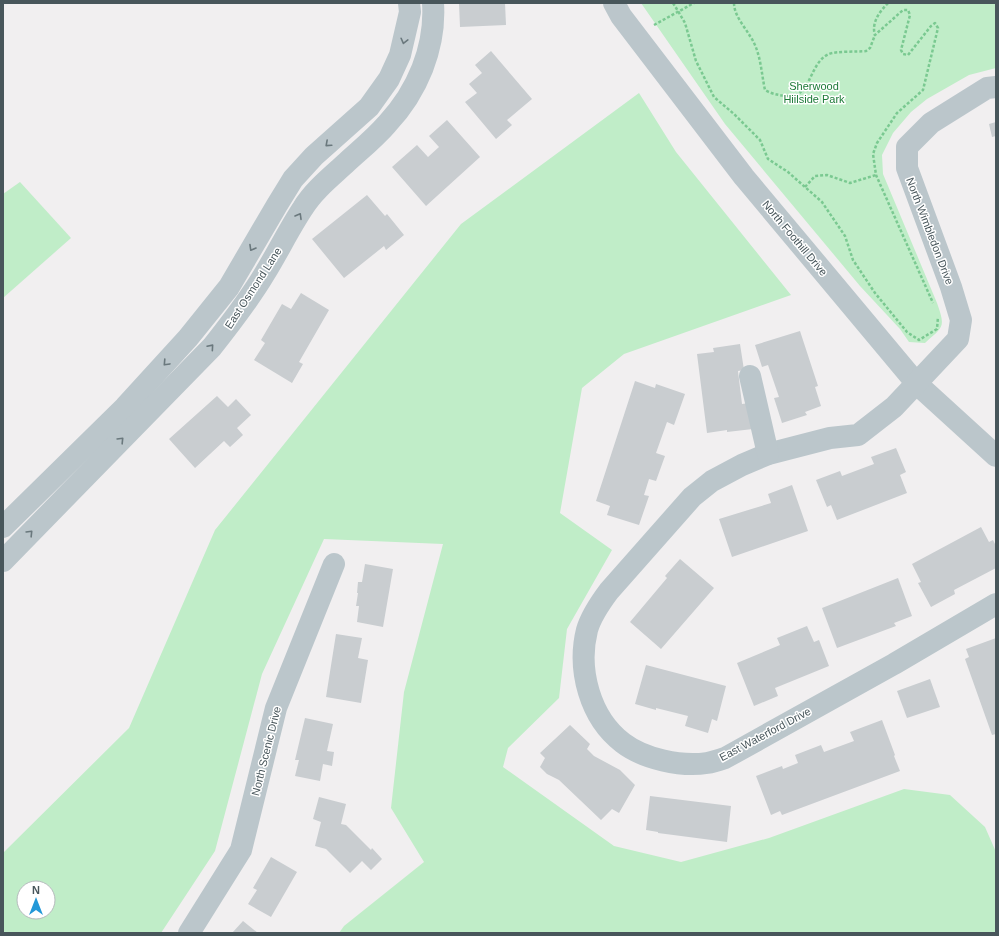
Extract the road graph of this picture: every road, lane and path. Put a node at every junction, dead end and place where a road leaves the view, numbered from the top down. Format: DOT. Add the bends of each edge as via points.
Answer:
graph roads {
  1 [pos="410,3"];
  2 [pos="433,3"];
  3 [pos="614,3"];
  4 [pos="673,3"];
  5 [pos="694,3"];
  6 [pos="734,3"];
  7 [pos="888,3"];
  8 [pos="678,11"];
  9 [pos="636,35"];
  10 [pos="875,35"];
  11 [pos="996,87"];
  12 [pos="876,175"];
  13 [pos="805,187"];
  14 [pos="267,220"];
  15 [pos="287,235"];
  16 [pos="935,309"];
  17 [pos="938,315"];
  18 [pos="750,376"];
  19 [pos="917,384"];
  20 [pos="768,454"];
  21 [pos="996,456"];
  22 [pos="3,527"];
  23 [pos="3,561"];
  24 [pos="334,564"];
  25 [pos="996,604"];
  26 [pos="190,933"];
  1 -- 14 [label="street, East Osmond Lane, one-way" via="400,55 389,79 369,107 314,156 293,179"];
  15 -- 2 [label="street, East Osmond Lane, one-way" via="304,207 324,183 401,108 421,73 427,55 432,33"];
  3 -- 9 [label="street, North Foothill Drive"];
  4 -- 8 [label="path"];
  5 -- 8 [label="path"];
  6 -- 10 [label="path" via="736,13 752,38 760,58 765,90 772,94 790,97 800,94 821,60 829,54 866,51 870,48"];
  7 -- 10 [label="path" via="880,12 873,29"];
  8 -- 9 [label="path"];
  8 -- 13 [label="path" via="685,23 696,61 714,97 760,140 768,159"];
  9 -- 19 [label="street, North Foothill Drive" via="744,177"];
  10 -- 12 [label="path" via="898,13 908,10 910,15 901,50 903,54 908,55 931,26 935,23 938,28 923,90 897,113 877,143 873,154"];
  11 -- 19 [label="street, North Wimbledon Drive" via="987,88 931,123 907,147 906,168 961,320 958,339"];
  12 -- 13 [label="path" via="850,183 827,175 815,176"];
  12 -- 16 [label="path"];
  13 -- 17 [label="path" via="822,202 845,236 853,260 875,293 907,332 919,340 937,329"];
  14 -- 15 [label="street"];
  14 -- 22 [label="street, East Osmond Lane, one-way" via="229,287 188,338 125,407"];
  23 -- 15 [label="street, East Osmond Lane, one-way" via="212,347 241,311"];
  18 -- 20 [label="street"];
  19 -- 20 [label="street, East Waterford Drive" via="879,402 830,438"];
  19 -- 21 [label="street, North Foothill Drive"];
  20 -- 25 [label="street, East Waterford Drive" via="712,481 692,496 598,606 587,630 583,658 586,680 593,704 607,726 623,743 643,754 689,764 708,763 725,758"];
  24 -- 26 [label="street, North Scenic Drive" via="276,708 241,850"];
}
